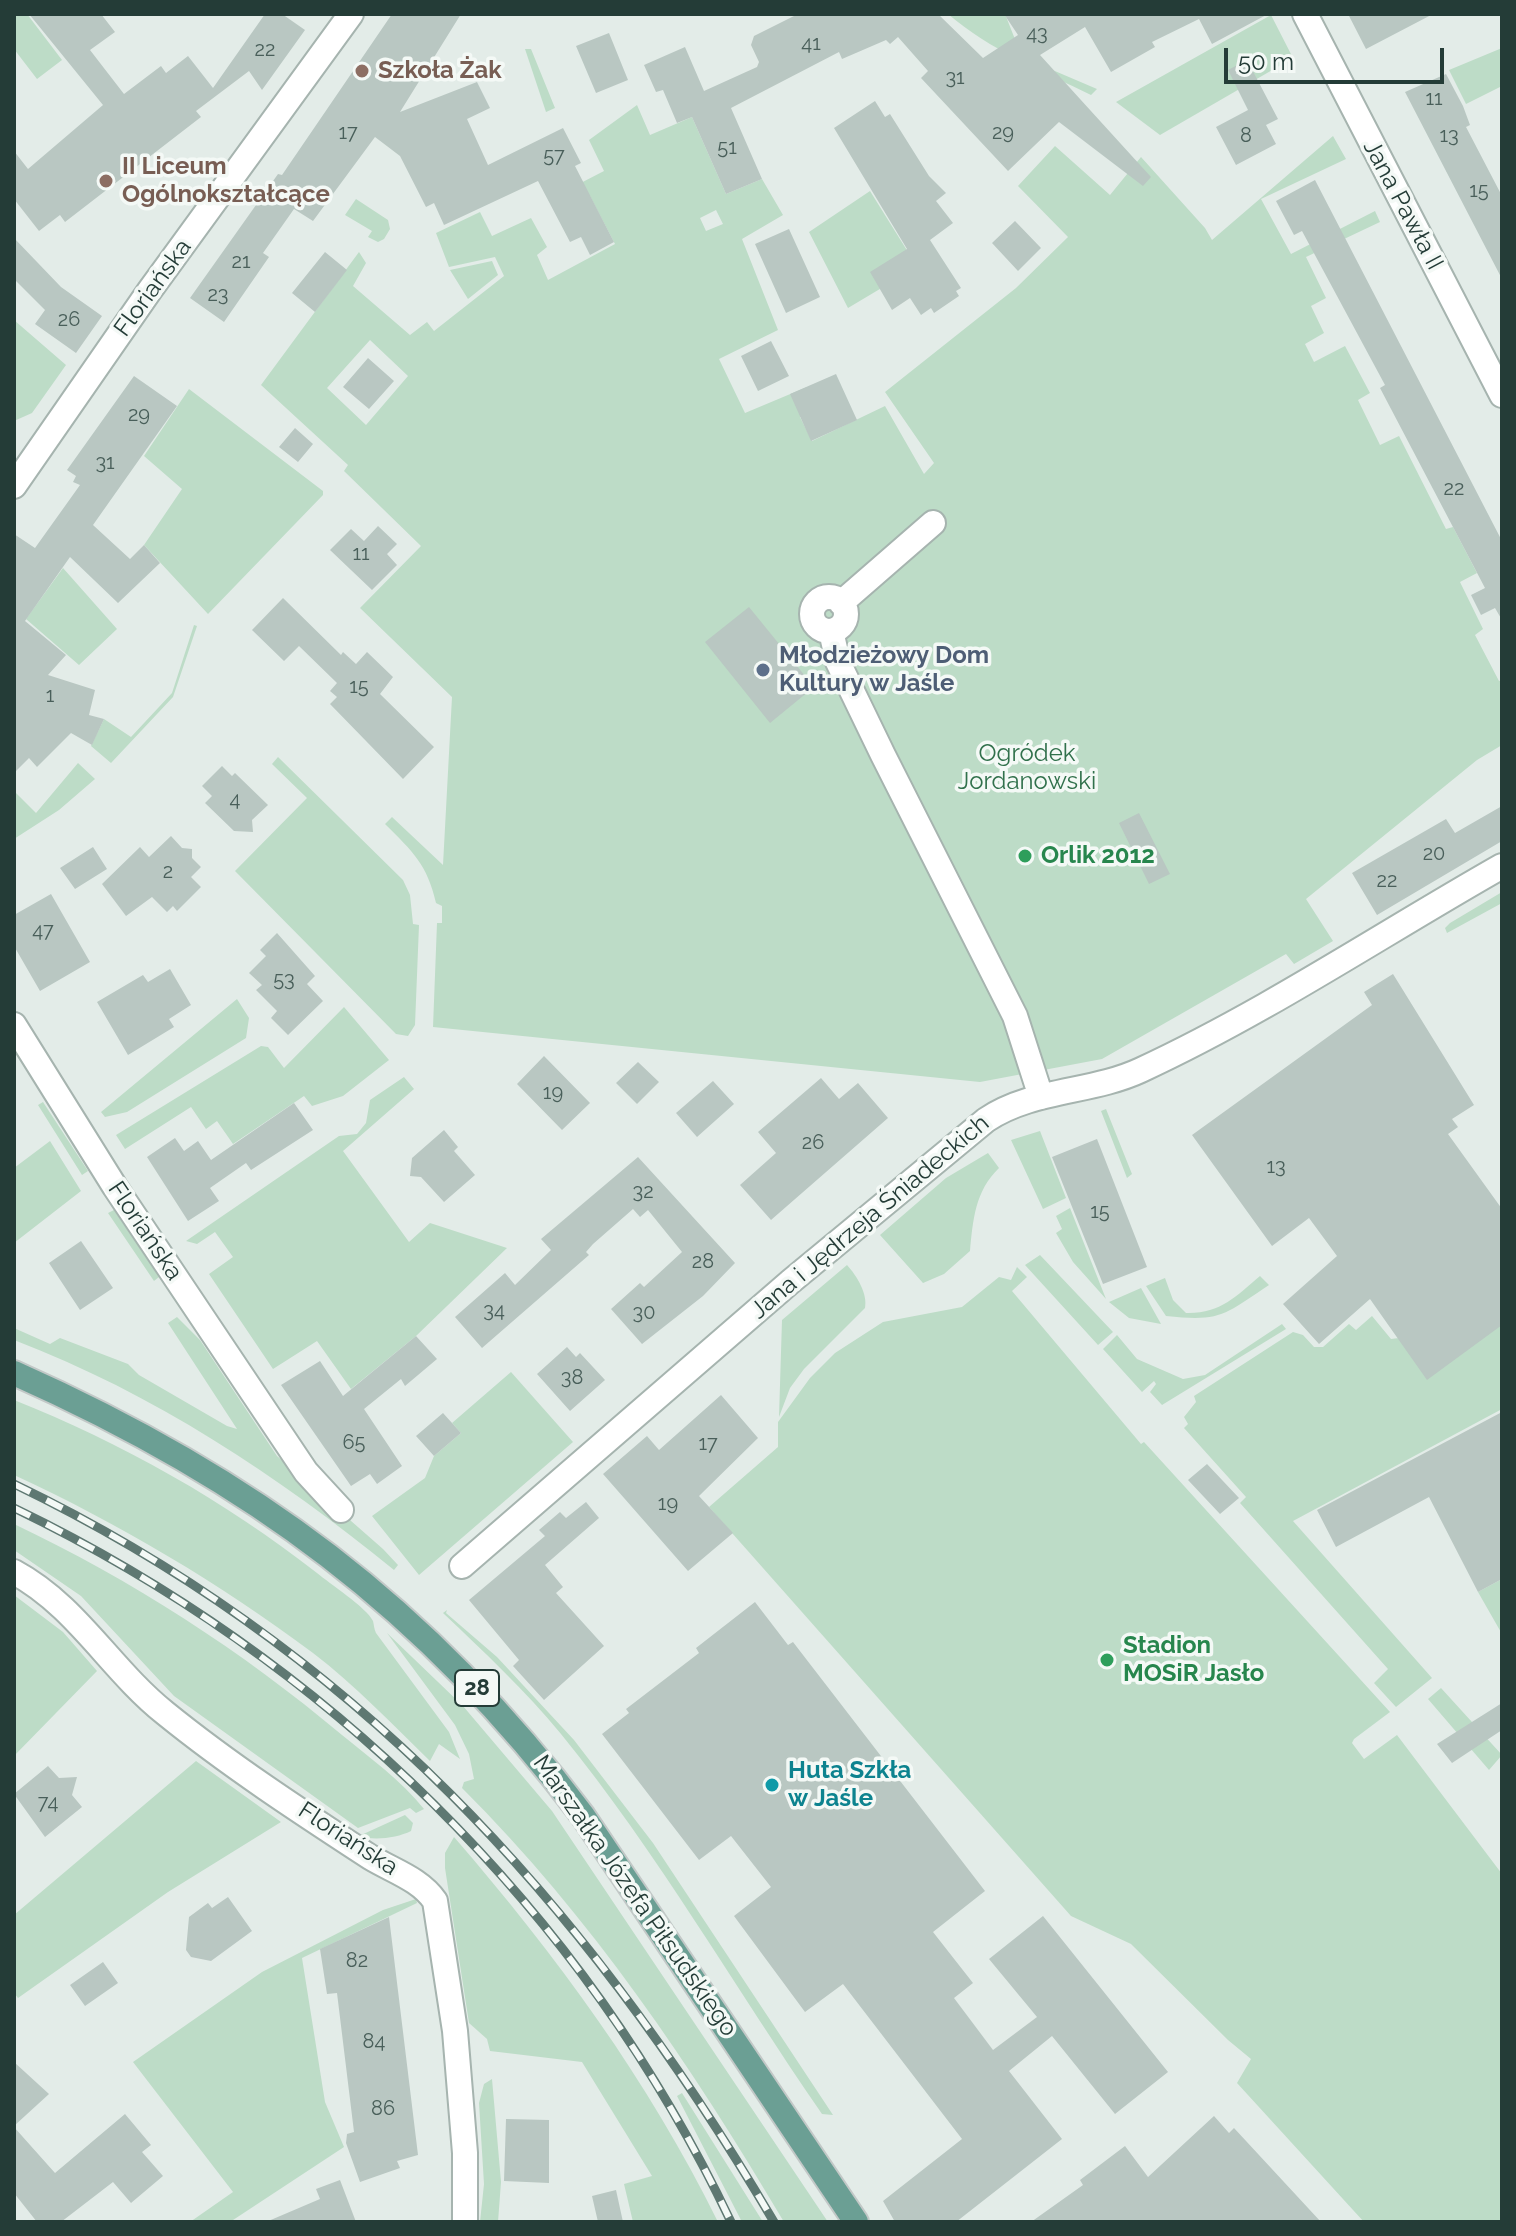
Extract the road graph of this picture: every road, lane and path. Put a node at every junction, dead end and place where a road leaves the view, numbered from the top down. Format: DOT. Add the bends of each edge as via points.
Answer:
graph roads {
  1 [pos="351,14"];
  2 [pos="1305,14"];
  3 [pos="1502,395"];
  4 [pos="15,482"];
  5 [pos="933,523"];
  6 [pos="1502,866"];
  7 [pos="14,1025"];
  8 [pos="1041,1097"];
  9 [pos="14,1373"];
  10 [pos="341,1510"];
  11 [pos="462,1566"];
  12 [pos="14,1572"];
  13 [pos="465,2222"];
  14 [pos="856,2222"];
  1 -- 4 [label="street, Floriańska"];
  2 -- 3 [label="street, Jana Pawła II"];
  5 -- 8 [label="street" via="841,603 825,598 813,609 816,625 831,631 838,662 1015,1016"];
  6 -- 8 [label="street, Jana i Jędrzeja Śniadeckich" via="1150,1065 1124,1077"];
  7 -- 10 [label="street, Floriańska" via="115,1187 306,1472"];
  8 -- 11 [label="street, Jana i Jędrzeja Śniadeckich" via="1004,1108 968,1134"];
  9 -- 14 [label="main road, Marszałka Józefa Piłsudskiego / 28" via="206,1469 357,1576 478,1689 536,1752 590,1826"];
  12 -- 13 [label="street, Floriańska" via="66,1607 165,1713 373,1859 421,1885 435,1901 455,2031"];
}
